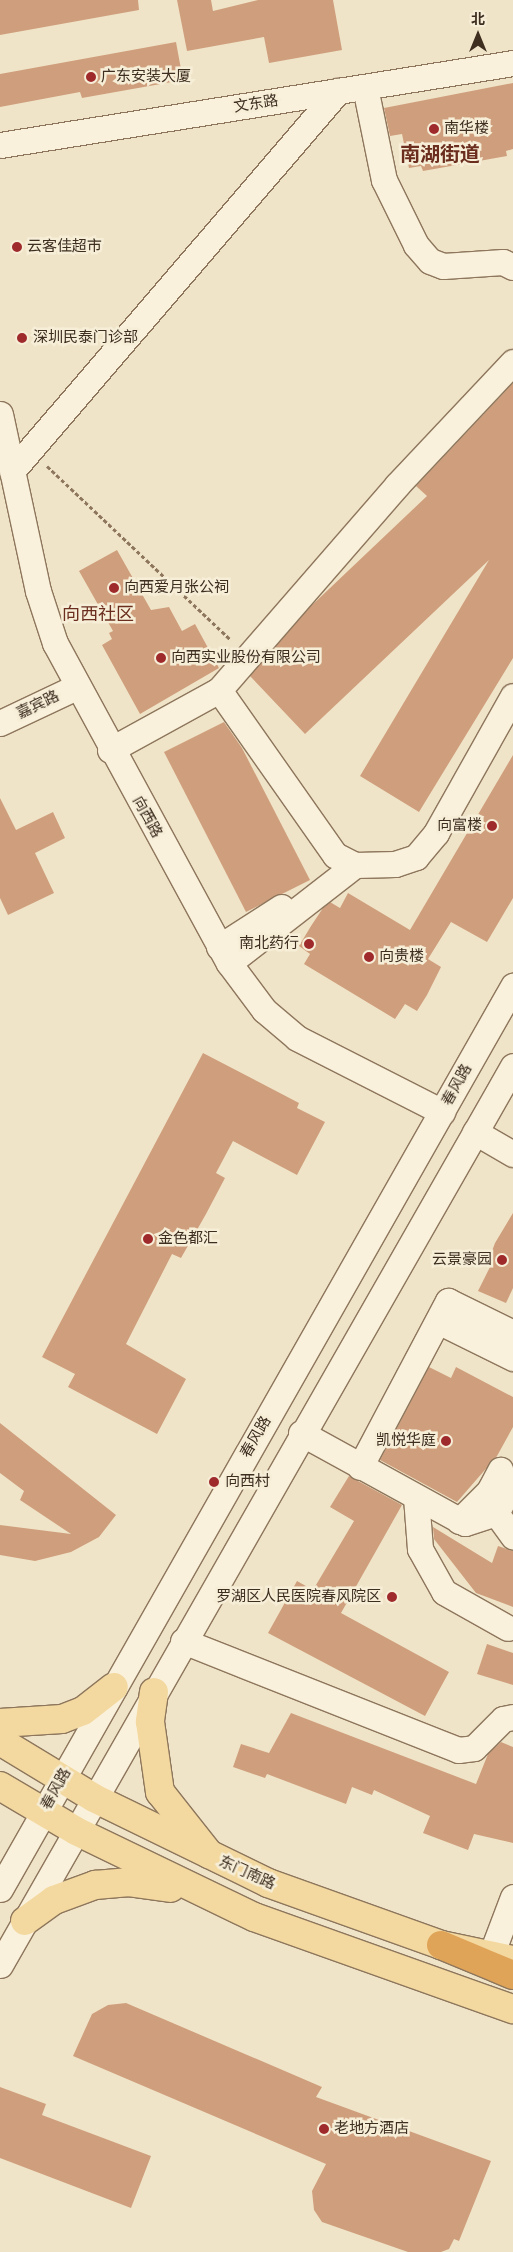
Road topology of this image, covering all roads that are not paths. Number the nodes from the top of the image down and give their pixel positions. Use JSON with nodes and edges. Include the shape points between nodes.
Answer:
{"nodes":[{"id":1,"x":513,"y":63,"type":"edge"},
{"id":2,"x":365,"y":87,"type":"junction"},
{"id":3,"x":338,"y":91,"type":"junction"},
{"id":4,"x":0,"y":145,"type":"edge"},
{"id":5,"x":513,"y":266,"type":"edge"},
{"id":6,"x":513,"y":362,"type":"edge"},
{"id":7,"x":0,"y":414,"type":"edge"},
{"id":8,"x":12,"y":471,"type":"junction"},
{"id":9,"x":76,"y":687,"type":"junction"},
{"id":10,"x":219,"y":690,"type":"junction"},
{"id":11,"x":513,"y":696,"type":"edge"},
{"id":12,"x":0,"y":723,"type":"edge"},
{"id":13,"x":110,"y":750,"type":"junction"},
{"id":14,"x":355,"y":865,"type":"junction"},
{"id":15,"x":281,"y":907,"type":"dead end"},
{"id":16,"x":224,"y":955,"type":"junction"},
{"id":17,"x":513,"y":986,"type":"edge"},
{"id":18,"x":513,"y":1066,"type":"edge"},
{"id":19,"x":442,"y":1112,"type":"junction"},
{"id":20,"x":475,"y":1132,"type":"junction"},
{"id":21,"x":513,"y":1154,"type":"edge"},
{"id":22,"x":438,"y":1321,"type":"junction"},
{"id":23,"x":513,"y":1333,"type":"edge"},
{"id":24,"x":513,"y":1358,"type":"edge"},
{"id":25,"x":301,"y":1433,"type":"junction"},
{"id":26,"x":360,"y":1466,"type":"junction"},
{"id":27,"x":506,"y":1476,"type":"edge"},
{"id":28,"x":416,"y":1498,"type":"junction"},
{"id":29,"x":496,"y":1513,"type":"junction"},
{"id":30,"x":458,"y":1521,"type":"junction"},
{"id":31,"x":513,"y":1536,"type":"edge"},
{"id":32,"x":508,"y":1628,"type":"dead end"},
{"id":33,"x":183,"y":1641,"type":"junction"},
{"id":34,"x":114,"y":1687,"type":"junction"},
{"id":35,"x":154,"y":1692,"type":"junction"},
{"id":36,"x":513,"y":1717,"type":"edge"},
{"id":37,"x":0,"y":1723,"type":"edge"},
{"id":38,"x":0,"y":1741,"type":"edge"},
{"id":39,"x":62,"y":1779,"type":"junction"},
{"id":40,"x":0,"y":1786,"type":"edge"},
{"id":41,"x":94,"y":1798,"type":"junction"},
{"id":42,"x":43,"y":1812,"type":"junction"},
{"id":43,"x":76,"y":1831,"type":"junction"},
{"id":44,"x":211,"y":1857,"type":"junction"},
{"id":45,"x":0,"y":1889,"type":"edge"},
{"id":46,"x":197,"y":1891,"type":"junction"},
{"id":47,"x":513,"y":1897,"type":"edge"},
{"id":48,"x":25,"y":1921,"type":"junction"},
{"id":49,"x":441,"y":1945,"type":"junction"},
{"id":50,"x":502,"y":1958,"type":"edge"},
{"id":51,"x":0,"y":1965,"type":"edge"},
{"id":52,"x":513,"y":1975,"type":"edge"},
{"id":53,"x":513,"y":2009,"type":"edge"}],
"edges":[{"from":1,"to":2,"type":"street","name":"文东路"},
{"from":2,"to":3,"type":"street","name":"文东路"},
{"from":2,"to":5,"type":"street","via":[[384,180],[416,245],[430,261],[443,266],[503,262]]},
{"from":3,"to":4,"type":"street","name":"文东路"},
{"from":3,"to":8,"type":"street"},
{"from":6,"to":10,"type":"street","via":[[397,485]]},
{"from":7,"to":8,"type":"street","name":"向西路"},
{"from":8,"to":9,"type":"street","name":"向西路","via":[[45,616]]},
{"from":9,"to":12,"type":"street","name":"嘉宾路"},
{"from":9,"to":13,"type":"street","name":"向西路"},
{"from":10,"to":13,"type":"street"},
{"from":10,"to":14,"type":"street","via":[[335,855]]},
{"from":11,"to":14,"type":"street","via":[[436,833],[416,857],[394,864]]},
{"from":13,"to":16,"type":"street","name":"向西路"},
{"from":14,"to":16,"type":"street"},
{"from":15,"to":16,"type":"street"},
{"from":16,"to":19,"type":"street","name":"向西路","via":[[264,1010],[298,1038]]},
{"from":17,"to":19,"type":"street","name":"春风路"},
{"from":18,"to":20,"type":"street"},
{"from":19,"to":34,"type":"street","name":"春风路"},
{"from":20,"to":21,"type":"street"},
{"from":20,"to":25,"type":"street"},
{"from":22,"to":23,"type":"street","via":[[448,1301]]},
{"from":22,"to":24,"type":"street"},
{"from":22,"to":26,"type":"street"},
{"from":25,"to":26,"type":"street"},
{"from":25,"to":33,"type":"street"},
{"from":26,"to":28,"type":"street"},
{"from":27,"to":29,"type":"street"},
{"from":27,"to":30,"type":"street"},
{"from":28,"to":30,"type":"street"},
{"from":28,"to":32,"type":"street","via":[[420,1549],[444,1592]]},
{"from":29,"to":30,"type":"street","via":[[470,1522]]},
{"from":29,"to":31,"type":"street"},
{"from":33,"to":35,"type":"street"},
{"from":33,"to":36,"type":"street","via":[[458,1750],[474,1748],[503,1719]]},
{"from":34,"to":37,"type":"main road","via":[[99,1701],[62,1719]]},
{"from":34,"to":39,"type":"street","name":"春风路"},
{"from":35,"to":41,"type":"street"},
{"from":35,"to":44,"type":"main road","via":[[150,1722],[160,1792]]},
{"from":38,"to":39,"type":"main road","name":"东门南路"},
{"from":39,"to":41,"type":"main road","name":"东门南路"},
{"from":39,"to":42,"type":"street","name":"春风路"},
{"from":40,"to":42,"type":"main road"},
{"from":41,"to":43,"type":"street"},
{"from":41,"to":44,"type":"main road","name":"东门南路"},
{"from":42,"to":43,"type":"main road"},
{"from":42,"to":45,"type":"street","name":"春风路"},
{"from":43,"to":46,"type":"main road"},
{"from":43,"to":48,"type":"street"},
{"from":44,"to":49,"type":"main road","name":"东门南路","via":[[268,1883]]},
{"from":46,"to":48,"type":"main road","via":[[127,1882],[95,1885],[54,1900]]},
{"from":46,"to":53,"type":"main road","via":[[254,1917]]},
{"from":47,"to":50,"type":"street"},
{"from":48,"to":51,"type":"street"},
{"from":49,"to":50,"type":"main road","name":"东门南路"},
{"from":49,"to":52,"type":"highway"}]}
